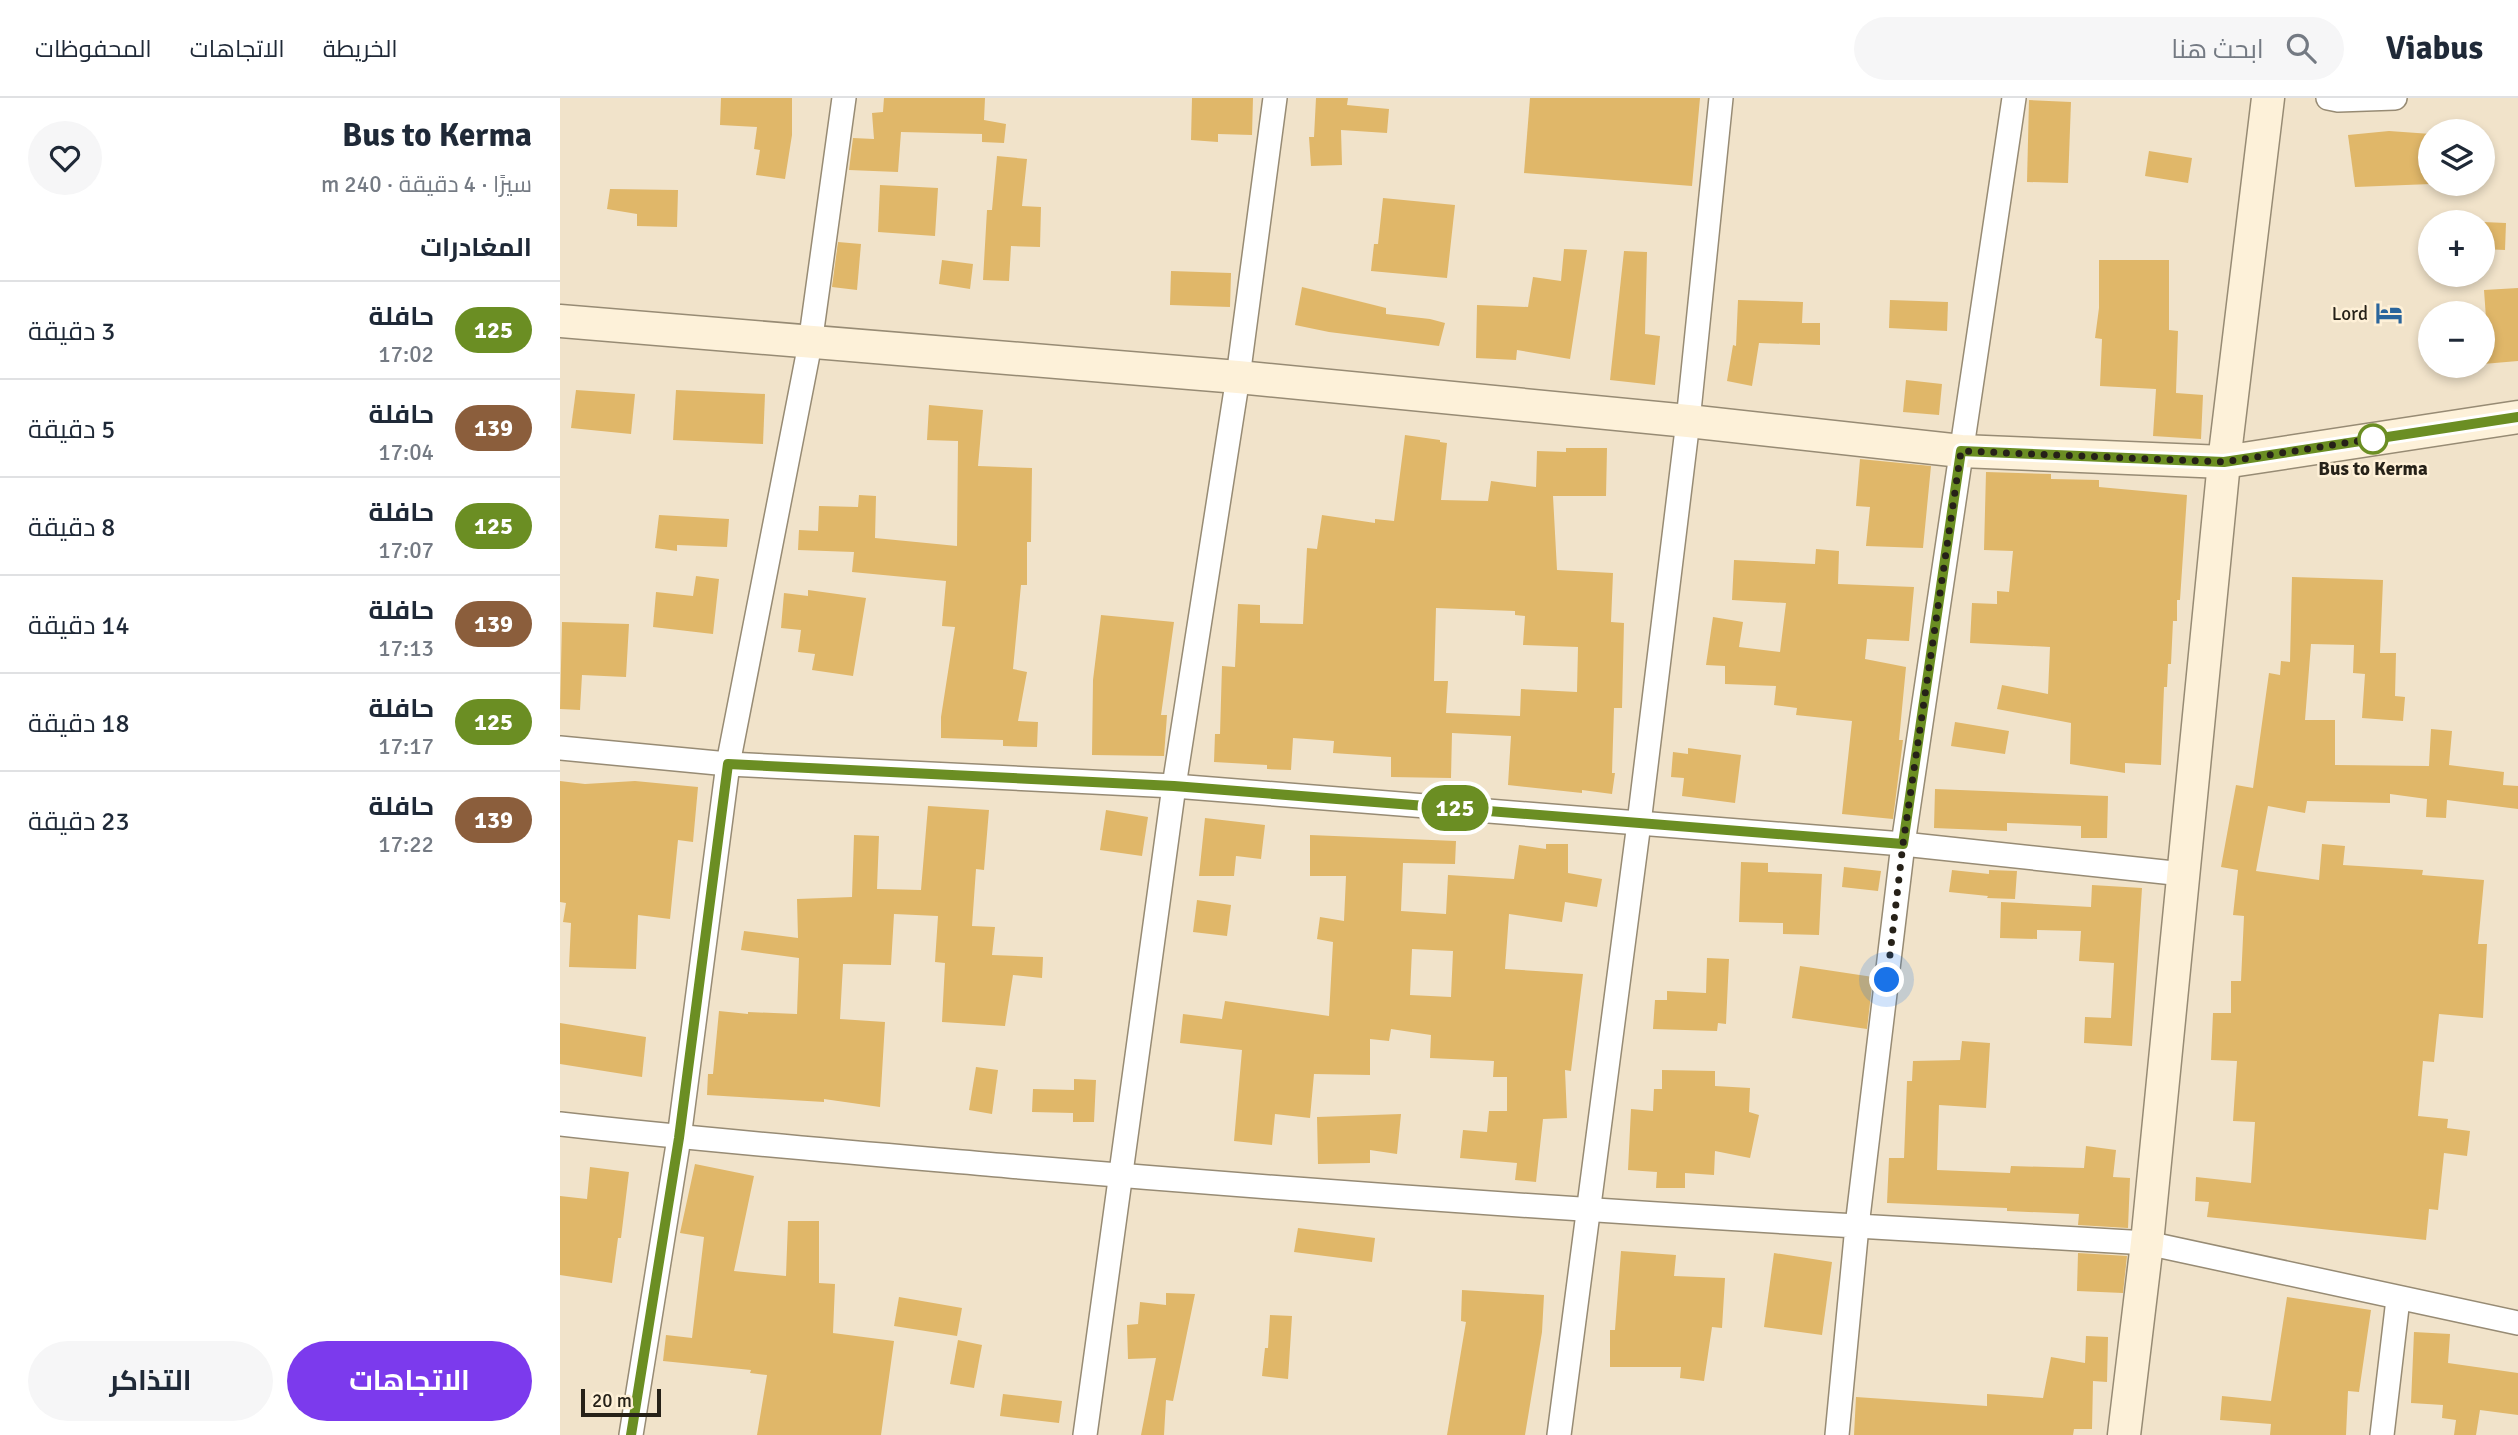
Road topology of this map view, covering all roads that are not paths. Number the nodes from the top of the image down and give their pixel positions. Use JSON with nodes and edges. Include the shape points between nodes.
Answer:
{"nodes":[{"id":1,"x":844,"y":98,"type":"edge"},
{"id":2,"x":1275,"y":98,"type":"edge"},
{"id":3,"x":1721,"y":98,"type":"edge"},
{"id":4,"x":2014,"y":98,"type":"edge"},
{"id":5,"x":2268,"y":98,"type":"edge"},
{"id":6,"x":2328,"y":98,"type":"edge"},
{"id":7,"x":2395,"y":98,"type":"edge"},
{"id":8,"x":560,"y":321,"type":"edge"},
{"id":9,"x":810,"y":344,"type":"junction"},
{"id":10,"x":1238,"y":377,"type":"junction"},
{"id":11,"x":2518,"y":417,"type":"edge"},
{"id":12,"x":1688,"y":421,"type":"junction"},
{"id":13,"x":1961,"y":451,"type":"junction"},
{"id":14,"x":2224,"y":462,"type":"junction"},
{"id":15,"x":560,"y":748,"type":"edge"},
{"id":16,"x":728,"y":764,"type":"junction"},
{"id":17,"x":1174,"y":786,"type":"junction"},
{"id":18,"x":1639,"y":823,"type":"junction"},
{"id":19,"x":1903,"y":844,"type":"junction"},
{"id":20,"x":2183,"y":874,"type":"junction"},
{"id":21,"x":560,"y":1124,"type":"edge"},
{"id":22,"x":679,"y":1138,"type":"junction"},
{"id":23,"x":1119,"y":1175,"type":"junction"},
{"id":24,"x":1589,"y":1211,"type":"junction"},
{"id":25,"x":1857,"y":1226,"type":"junction"},
{"id":26,"x":2147,"y":1243,"type":"junction"},
{"id":27,"x":2398,"y":1299,"type":"junction"},
{"id":28,"x":2518,"y":1323,"type":"edge"},
{"id":29,"x":631,"y":1435,"type":"edge"},
{"id":30,"x":1085,"y":1435,"type":"edge"},
{"id":31,"x":1559,"y":1435,"type":"edge"},
{"id":32,"x":1837,"y":1435,"type":"edge"},
{"id":33,"x":2124,"y":1435,"type":"edge"},
{"id":34,"x":2382,"y":1435,"type":"edge"}],
"edges":[{"from":1,"to":9,"type":"street"},
{"from":2,"to":10,"type":"street"},
{"from":3,"to":12,"type":"street"},
{"from":4,"to":13,"type":"street"},
{"from":5,"to":14,"type":"main road"},
{"from":6,"to":7,"type":"street"},
{"from":8,"to":9,"type":"main road"},
{"from":9,"to":10,"type":"main road"},
{"from":9,"to":16,"type":"street"},
{"from":10,"to":12,"type":"main road"},
{"from":10,"to":17,"type":"street"},
{"from":11,"to":14,"type":"main road"},
{"from":12,"to":13,"type":"main road"},
{"from":12,"to":18,"type":"street"},
{"from":13,"to":14,"type":"main road"},
{"from":13,"to":19,"type":"street"},
{"from":14,"to":20,"type":"main road"},
{"from":15,"to":16,"type":"street"},
{"from":16,"to":17,"type":"street"},
{"from":16,"to":22,"type":"street"},
{"from":17,"to":18,"type":"street"},
{"from":17,"to":23,"type":"street"},
{"from":18,"to":19,"type":"street"},
{"from":18,"to":24,"type":"street"},
{"from":19,"to":20,"type":"street"},
{"from":19,"to":25,"type":"street"},
{"from":20,"to":26,"type":"main road"},
{"from":21,"to":22,"type":"street"},
{"from":22,"to":23,"type":"street"},
{"from":22,"to":29,"type":"street"},
{"from":23,"to":24,"type":"street"},
{"from":23,"to":30,"type":"street"},
{"from":24,"to":25,"type":"street"},
{"from":24,"to":31,"type":"street"},
{"from":25,"to":26,"type":"street"},
{"from":25,"to":32,"type":"street"},
{"from":26,"to":27,"type":"street"},
{"from":26,"to":33,"type":"main road"},
{"from":27,"to":28,"type":"street"},
{"from":27,"to":34,"type":"street"}]}
